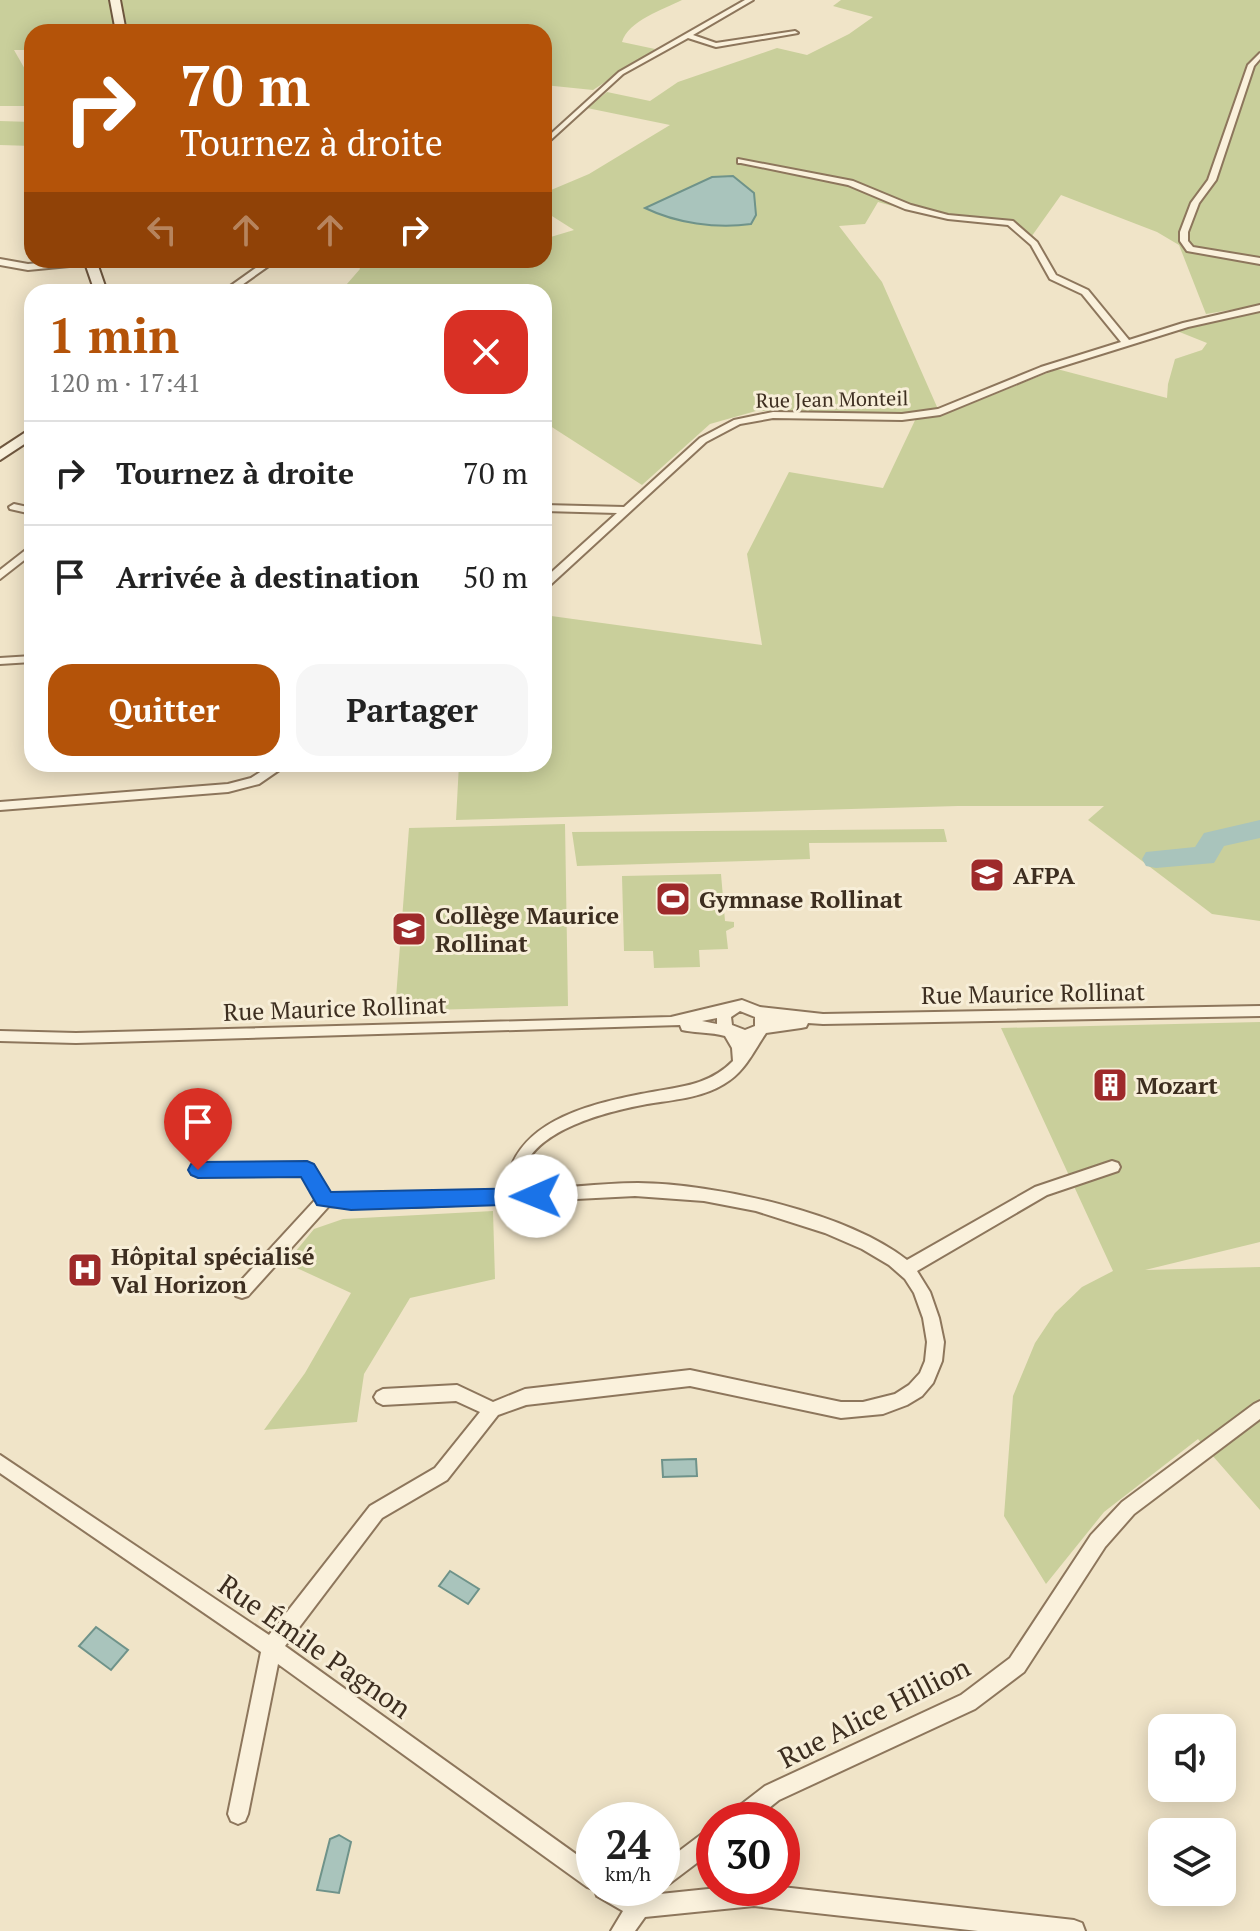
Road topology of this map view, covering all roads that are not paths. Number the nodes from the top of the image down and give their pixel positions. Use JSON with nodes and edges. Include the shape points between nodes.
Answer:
{"nodes":[{"id":1,"x":115,"y":0,"type":"edge"},
{"id":2,"x":750,"y":0,"type":"edge"},
{"id":3,"x":120,"y":24,"type":"edge"},
{"id":4,"x":795,"y":33,"type":"dead end"},
{"id":5,"x":686,"y":35,"type":"junction"},
{"id":6,"x":1260,"y":55,"type":"edge"},
{"id":7,"x":552,"y":137,"type":"edge"},
{"id":8,"x":741,"y":161,"type":"dead end"},
{"id":9,"x":1260,"y":261,"type":"edge"},
{"id":10,"x":0,"y":262,"type":"edge"},
{"id":11,"x":24,"y":266,"type":"edge"},
{"id":12,"x":261,"y":268,"type":"edge"},
{"id":13,"x":238,"y":284,"type":"edge"},
{"id":14,"x":1260,"y":308,"type":"edge"},
{"id":15,"x":1127,"y":343,"type":"junction"},
{"id":16,"x":24,"y":438,"type":"edge"},
{"id":17,"x":0,"y":456,"type":"edge"},
{"id":18,"x":14,"y":507,"type":"dead end"},
{"id":19,"x":552,"y":508,"type":"edge"},
{"id":20,"x":24,"y":509,"type":"edge"},
{"id":21,"x":625,"y":510,"type":"junction"},
{"id":22,"x":24,"y":555,"type":"edge"},
{"id":23,"x":0,"y":576,"type":"edge"},
{"id":24,"x":552,"y":578,"type":"edge"},
{"id":25,"x":24,"y":660,"type":"edge"},
{"id":26,"x":0,"y":661,"type":"edge"},
{"id":27,"x":269,"y":772,"type":"edge"},
{"id":28,"x":0,"y":806,"type":"edge"},
{"id":29,"x":728,"y":1010,"type":"junction"},
{"id":30,"x":1260,"y":1011,"type":"edge"},
{"id":31,"x":760,"y":1012,"type":"junction"},
{"id":32,"x":808,"y":1018,"type":"junction"},
{"id":33,"x":671,"y":1022,"type":"junction"},
{"id":34,"x":760,"y":1030,"type":"junction"},
{"id":35,"x":730,"y":1032,"type":"junction"},
{"id":36,"x":0,"y":1036,"type":"edge"},
{"id":37,"x":740,"y":1062,"type":"junction"},
{"id":38,"x":1112,"y":1167,"type":"dead end"},
{"id":39,"x":198,"y":1170,"type":"dead end"},
{"id":40,"x":513,"y":1196,"type":"junction"},
{"id":41,"x":325,"y":1200,"type":"junction"},
{"id":42,"x":906,"y":1269,"type":"junction"},
{"id":43,"x":242,"y":1291,"type":"dead end"},
{"id":44,"x":383,"y":1397,"type":"dead end"},
{"id":45,"x":1260,"y":1409,"type":"edge"},
{"id":46,"x":492,"y":1410,"type":"junction"},
{"id":47,"x":0,"y":1463,"type":"edge"},
{"id":48,"x":271,"y":1648,"type":"junction"},
{"id":49,"x":760,"y":1802,"type":"edge"},
{"id":50,"x":238,"y":1814,"type":"dead end"},
{"id":51,"x":696,"y":1851,"type":"edge"},
{"id":52,"x":680,"y":1863,"type":"edge"},
{"id":53,"x":576,"y":1867,"type":"edge"},
{"id":54,"x":637,"y":1907,"type":"joint"},
{"id":55,"x":622,"y":1931,"type":"edge"},
{"id":56,"x":1074,"y":1931,"type":"edge"}],
"edges":[{"from":1,"to":3,"type":"street"},
{"from":2,"to":5,"type":"street"},
{"from":4,"to":5,"type":"street","via":[[716,45]]},
{"from":5,"to":7,"type":"street","via":[[621,73]]},
{"from":6,"to":9,"type":"street","via":[[1251,65],[1212,180],[1195,203],[1184,241],[1190,249]]},
{"from":8,"to":15,"type":"street","via":[[850,183],[948,217],[1010,223],[1034,244],[1053,277],[1085,292]]},
{"from":10,"to":11,"type":"street"},
{"from":12,"to":13,"type":"street"},
{"from":14,"to":15,"type":"street","name":"Rue Jean Monteil"},
{"from":15,"to":21,"type":"street","name":"Rue Jean Monteil","via":[[1044,369],[940,412],[902,417],[773,415],[737,422],[703,440]]},
{"from":16,"to":17,"type":"street"},
{"from":18,"to":20,"type":"street"},
{"from":19,"to":21,"type":"street"},
{"from":21,"to":24,"type":"street","name":"Rue Jean Monteil"},
{"from":22,"to":23,"type":"street"},
{"from":25,"to":26,"type":"street"},
{"from":27,"to":28,"type":"street","via":[[228,788]]},
{"from":29,"to":31,"type":"street","via":[[742,1005]]},
{"from":29,"to":33,"type":"street","name":"Rue Maurice Rollinat"},
{"from":29,"to":35,"type":"street","via":[[723,1020]]},
{"from":30,"to":32,"type":"street","name":"Rue Maurice Rollinat"},
{"from":31,"to":32,"type":"street","name":"Rue Maurice Rollinat"},
{"from":31,"to":34,"type":"street","via":[[765,1020]]},
{"from":32,"to":34,"type":"street","name":"Rue Maurice Rollinat"},
{"from":33,"to":35,"type":"street","name":"Rue Maurice Rollinat"},
{"from":33,"to":36,"type":"street","name":"Rue Maurice Rollinat"},
{"from":34,"to":35,"type":"street","via":[[747,1036]]},
{"from":34,"to":37,"type":"street"},
{"from":35,"to":37,"type":"street"},
{"from":37,"to":40,"type":"street","via":[[710,1085],[612,1106],[560,1127],[520,1161]]},
{"from":38,"to":42,"type":"street","via":[[1041,1191]]},
{"from":39,"to":41,"type":"street","via":[[307,1169]]},
{"from":40,"to":41,"type":"street"},
{"from":40,"to":42,"type":"street","via":[[685,1193],[794,1217],[853,1238]]},
{"from":41,"to":43,"type":"street"},
{"from":42,"to":46,"type":"street","via":[[923,1294],[935,1332],[933,1366],[913,1392],[884,1408],[841,1410],[690,1378],[525,1397]]},
{"from":44,"to":46,"type":"street","via":[[457,1393]]},
{"from":45,"to":49,"type":"street","name":"Rue Alice Hillion","via":[[1128,1508],[1098,1541],[1017,1665],[968,1702]]},
{"from":46,"to":48,"type":"street","via":[[441,1474],[376,1512]]},
{"from":47,"to":48,"type":"street","name":"Rue Émile Pagnon"},
{"from":48,"to":50,"type":"street"},
{"from":48,"to":53,"type":"street","name":"Rue Émile Pagnon"},
{"from":51,"to":52,"type":"street"},
{"from":54,"to":55,"type":"street"},
{"from":54,"to":56,"type":"street","via":[[754,1895]]}]}
